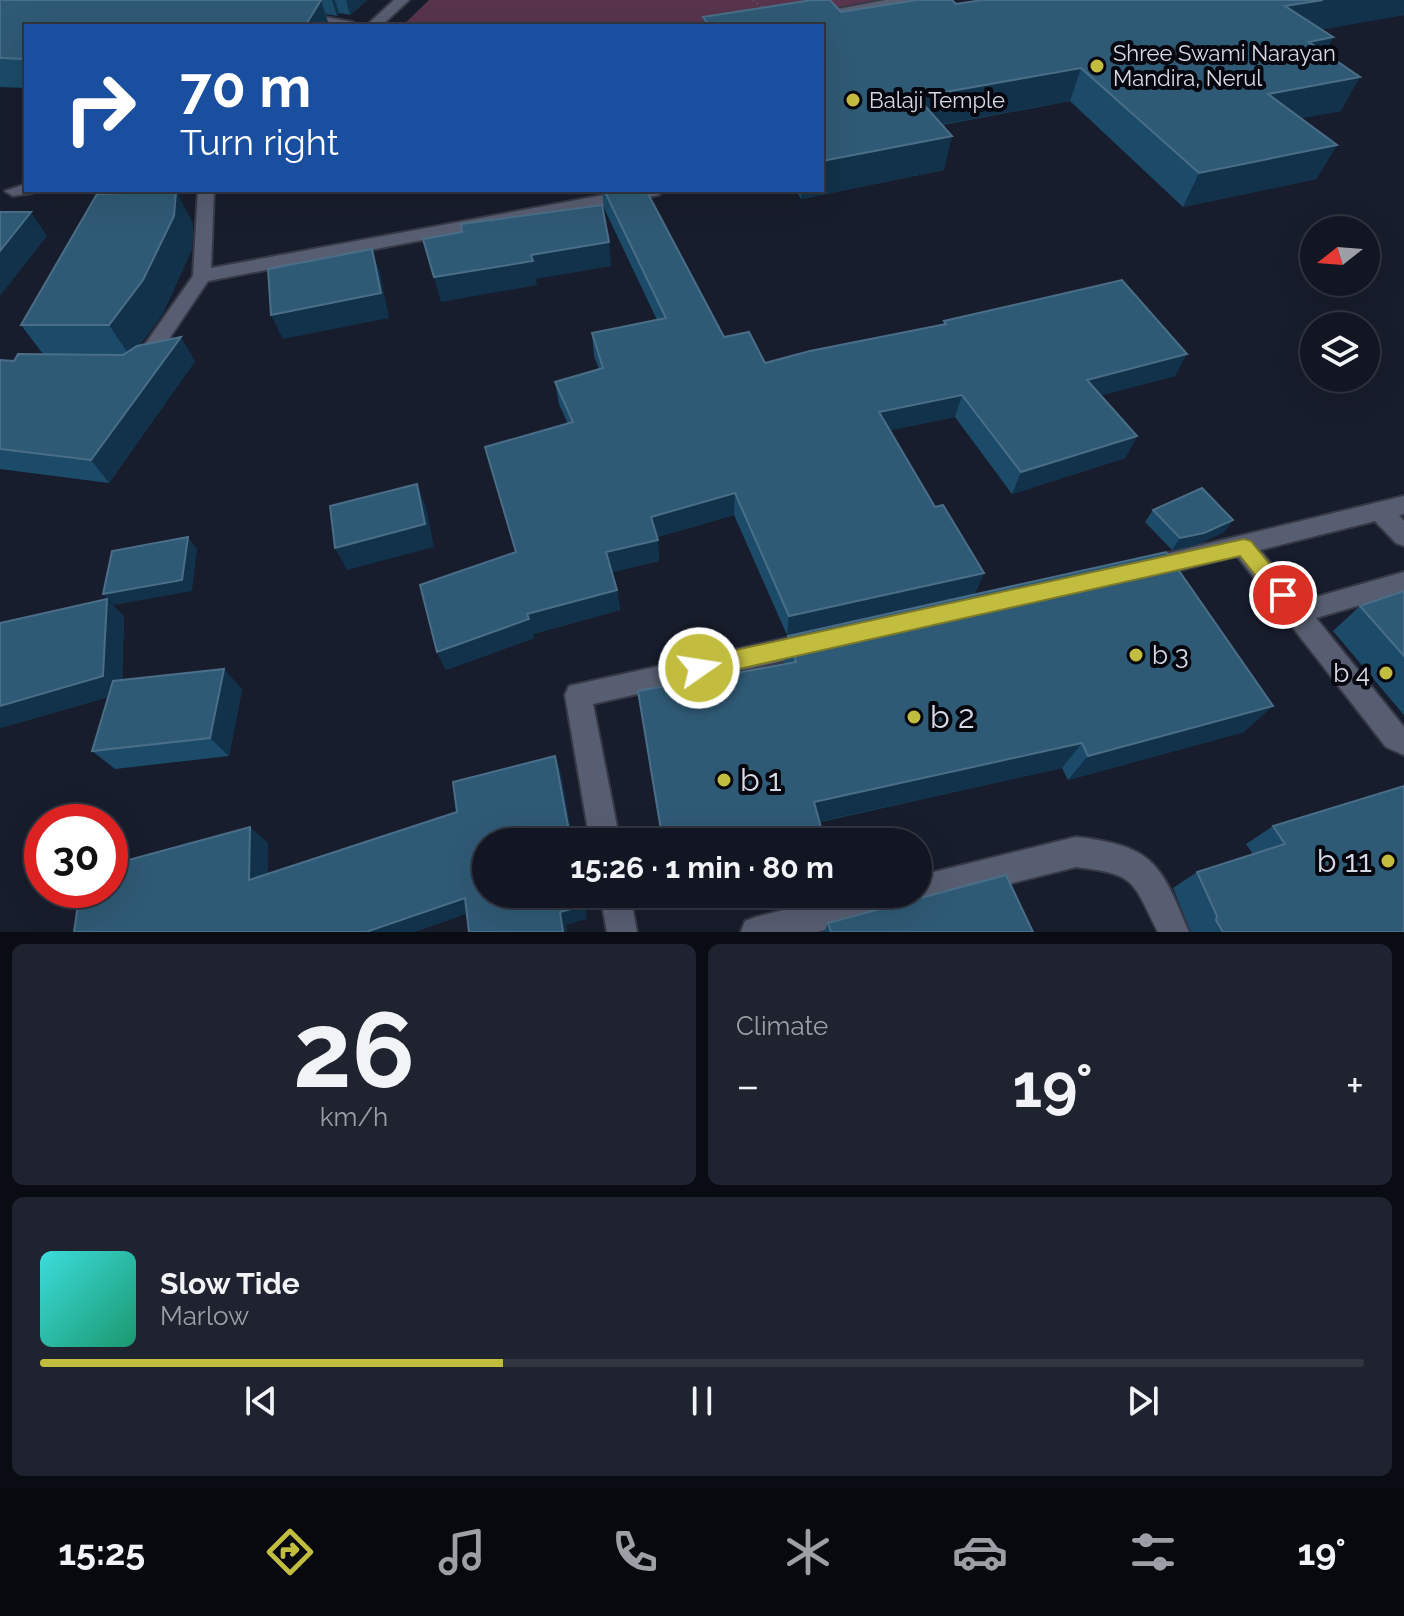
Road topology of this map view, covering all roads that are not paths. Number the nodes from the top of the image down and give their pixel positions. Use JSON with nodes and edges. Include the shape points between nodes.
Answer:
{"nodes":[{"id":1,"x":402,"y":0,"type":"edge"},
{"id":2,"x":911,"y":0,"type":"edge"},
{"id":3,"x":286,"y":14,"type":"edge"},
{"id":4,"x":778,"y":20,"type":"edge"},
{"id":5,"x":341,"y":24,"type":"edge"},
{"id":6,"x":375,"y":24,"type":"edge"},
{"id":7,"x":206,"y":192,"type":"edge"},
{"id":8,"x":647,"y":192,"type":"edge"},
{"id":9,"x":202,"y":276,"type":"junction"},
{"id":10,"x":123,"y":368,"type":"edge"},
{"id":11,"x":1392,"y":508,"type":"edge"},
{"id":12,"x":1404,"y":536,"type":"edge"},
{"id":13,"x":1244,"y":547,"type":"junction"},
{"id":14,"x":1120,"y":574,"type":"edge"},
{"id":15,"x":1404,"y":582,"type":"edge"},
{"id":16,"x":1297,"y":613,"type":"junction"},
{"id":17,"x":841,"y":637,"type":"edge"},
{"id":18,"x":1404,"y":742,"type":"edge"},
{"id":19,"x":602,"y":828,"type":"edge"},
{"id":20,"x":932,"y":888,"type":"edge"},
{"id":21,"x":618,"y":908,"type":"edge"},
{"id":22,"x":851,"y":908,"type":"edge"},
{"id":23,"x":622,"y":932,"type":"edge"},
{"id":24,"x":756,"y":932,"type":"edge"},
{"id":25,"x":1174,"y":932,"type":"edge"}],
"edges":[{"from":1,"to":6,"type":"street"},
{"from":2,"to":4,"type":"street"},
{"from":3,"to":5,"type":"street"},
{"from":7,"to":9,"type":"street"},
{"from":8,"to":9,"type":"street"},
{"from":9,"to":10,"type":"street","via":[[139,368]]},
{"from":11,"to":12,"type":"street"},
{"from":11,"to":13,"type":"street"},
{"from":13,"to":14,"type":"street"},
{"from":13,"to":16,"type":"street"},
{"from":15,"to":16,"type":"street"},
{"from":16,"to":18,"type":"street"},
{"from":17,"to":19,"type":"street","via":[[578,695]]},
{"from":20,"to":25,"type":"street","via":[[1076,852],[1118,857],[1143,871]]},
{"from":21,"to":23,"type":"street"},
{"from":22,"to":24,"type":"street"}]}
